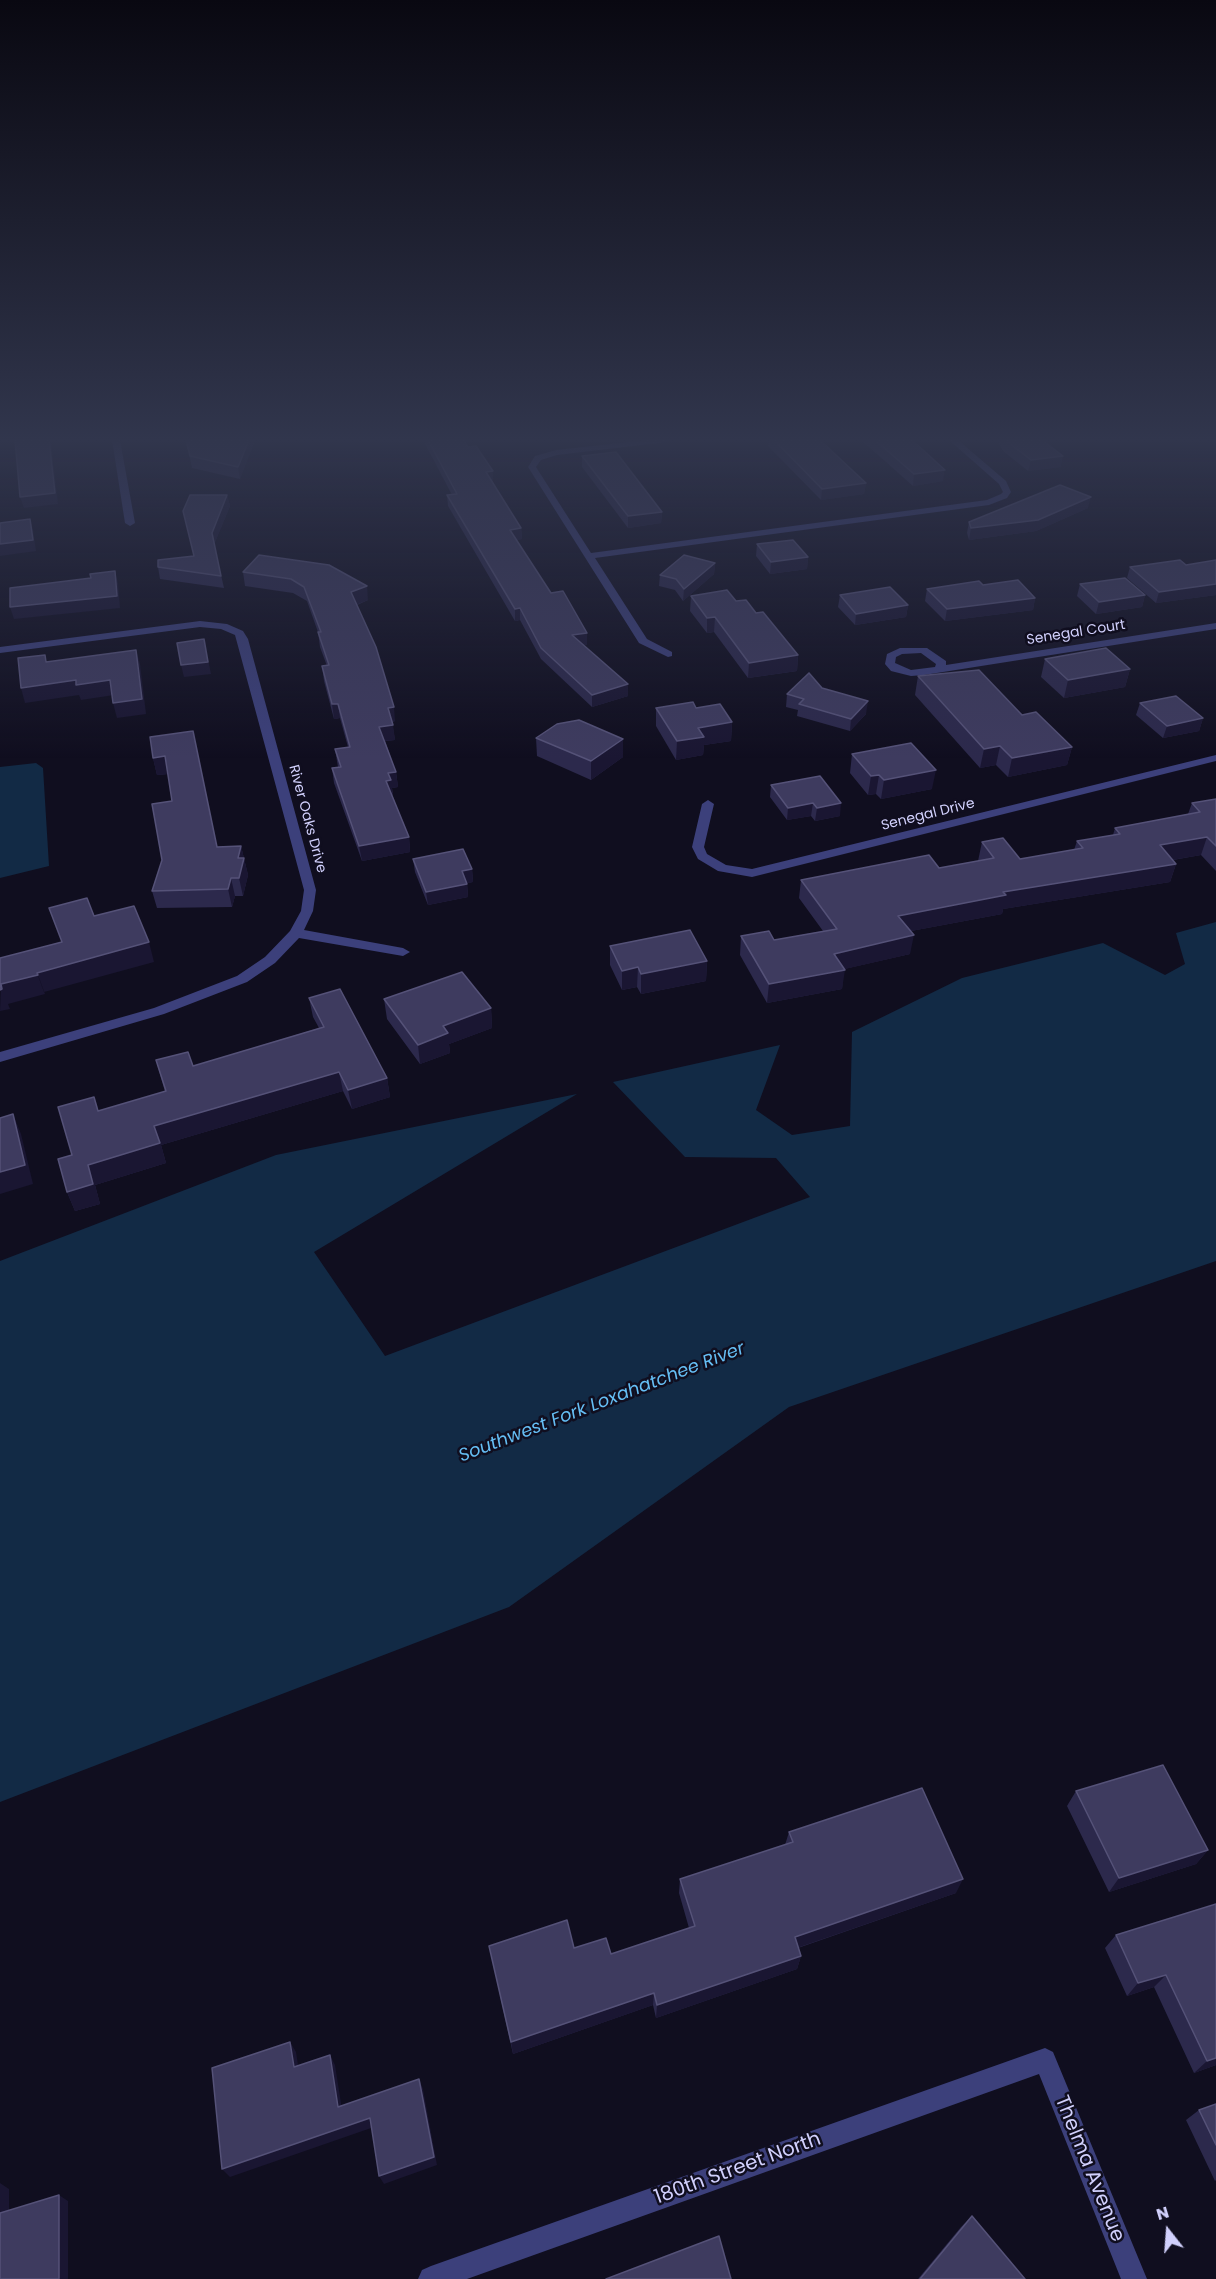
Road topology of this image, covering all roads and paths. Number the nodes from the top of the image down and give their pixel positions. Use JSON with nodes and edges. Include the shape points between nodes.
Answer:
{"nodes":[{"id":1,"x":581,"y":546,"type":"edge"},
{"id":2,"x":653,"y":546,"type":"edge"},
{"id":3,"x":587,"y":555,"type":"junction"},
{"id":4,"x":1216,"y":626,"type":"edge"},
{"id":5,"x":0,"y":650,"type":"edge"},
{"id":6,"x":668,"y":654,"type":"dead end"},
{"id":7,"x":940,"y":669,"type":"dead end"},
{"id":8,"x":1216,"y":758,"type":"edge"},
{"id":9,"x":708,"y":804,"type":"dead end"},
{"id":10,"x":296,"y":933,"type":"junction"},
{"id":11,"x":403,"y":952,"type":"dead end"},
{"id":12,"x":0,"y":1057,"type":"edge"},
{"id":13,"x":1045,"y":2060,"type":"joint"},
{"id":14,"x":431,"y":2279,"type":"edge"},
{"id":15,"x":1134,"y":2279,"type":"edge"}],
"edges":[{"from":1,"to":3,"type":"street"},
{"from":2,"to":3,"type":"street"},
{"from":3,"to":6,"type":"street","via":[[643,641]]},
{"from":4,"to":7,"type":"street","name":"Senegal Court"},
{"from":5,"to":10,"type":"street","name":"River Oaks Drive","via":[[200,624],[223,626],[239,633],[308,881],[307,911]]},
{"from":8,"to":9,"type":"street","name":"Senegal Drive","via":[[752,873],[722,868],[702,855],[698,847]]},
{"from":10,"to":11,"type":"street"},
{"from":10,"to":12,"type":"street","name":"River Oaks Drive","via":[[257,970],[209,994]]},
{"from":13,"to":14,"type":"street","name":"180th Street North"},
{"from":13,"to":15,"type":"street","name":"Thelma Avenue"}]}
